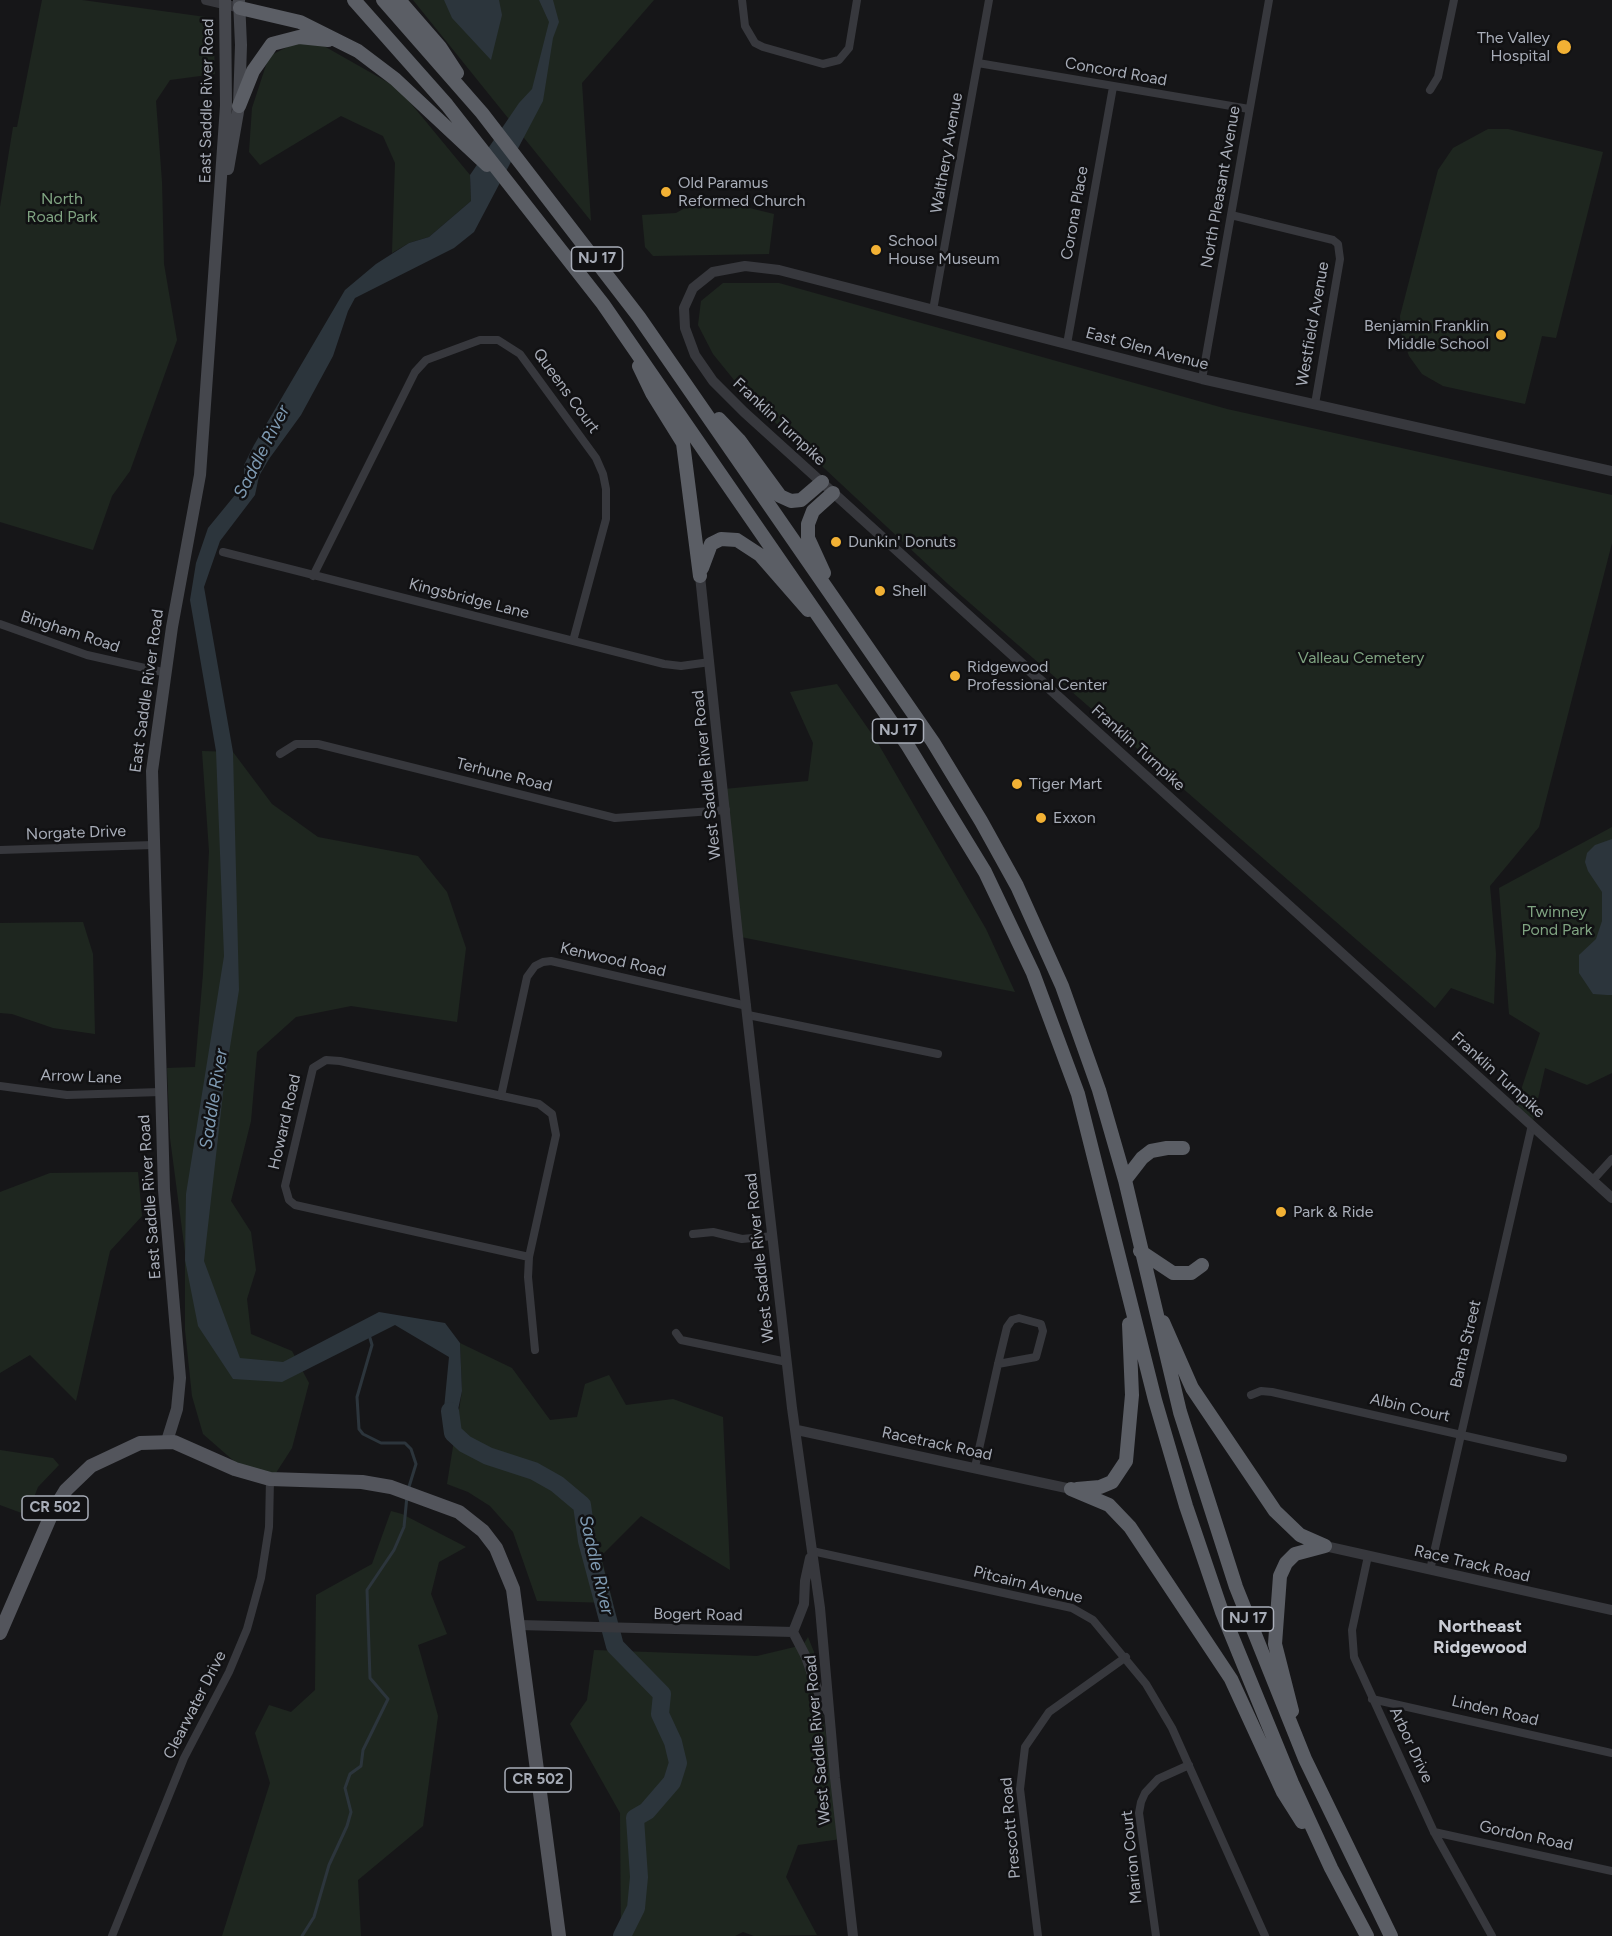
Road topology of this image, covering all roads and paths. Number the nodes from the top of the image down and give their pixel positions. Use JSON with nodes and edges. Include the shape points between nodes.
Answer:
{"nodes":[{"id":1,"x":206,"y":0,"type":"edge"},
{"id":2,"x":354,"y":0,"type":"edge"},
{"id":3,"x":383,"y":0,"type":"edge"},
{"id":4,"x":399,"y":0,"type":"edge"},
{"id":5,"x":742,"y":0,"type":"edge"},
{"id":6,"x":857,"y":0,"type":"edge"},
{"id":7,"x":989,"y":0,"type":"edge"},
{"id":8,"x":1269,"y":0,"type":"edge"},
{"id":9,"x":1454,"y":0,"type":"edge"},
{"id":10,"x":225,"y":3,"type":"edge"},
{"id":11,"x":239,"y":4,"type":"edge"},
{"id":12,"x":347,"y":44,"type":"junction"},
{"id":13,"x":978,"y":63,"type":"junction"},
{"id":14,"x":1113,"y":87,"type":"junction"},
{"id":15,"x":1430,"y":90,"type":"dead end"},
{"id":16,"x":239,"y":106,"type":"junction"},
{"id":17,"x":1249,"y":109,"type":"junction"},
{"id":18,"x":482,"y":113,"type":"junction"},
{"id":19,"x":466,"y":137,"type":"junction"},
{"id":20,"x":220,"y":202,"type":"junction"},
{"id":21,"x":1232,"y":215,"type":"junction"},
{"id":22,"x":687,"y":298,"type":"joint"},
{"id":23,"x":933,"y":310,"type":"junction"},
{"id":24,"x":625,"y":334,"type":"junction"},
{"id":25,"x":1067,"y":344,"type":"junction"},
{"id":26,"x":1202,"y":380,"type":"junction"},
{"id":27,"x":693,"y":393,"type":"junction"},
{"id":28,"x":1315,"y":404,"type":"junction"},
{"id":29,"x":1612,"y":471,"type":"edge"},
{"id":30,"x":822,"y":482,"type":"junction"},
{"id":31,"x":833,"y":492,"type":"junction"},
{"id":32,"x":223,"y":552,"type":"dead end"},
{"id":33,"x":313,"y":576,"type":"junction"},
{"id":34,"x":700,"y":576,"type":"junction"},
{"id":35,"x":839,"y":605,"type":"junction"},
{"id":36,"x":0,"y":624,"type":"edge"},
{"id":37,"x":835,"y":638,"type":"junction"},
{"id":38,"x":573,"y":640,"type":"junction"},
{"id":39,"x":710,"y":662,"type":"junction"},
{"id":40,"x":167,"y":673,"type":"junction"},
{"id":41,"x":280,"y":754,"type":"dead end"},
{"id":42,"x":726,"y":810,"type":"junction"},
{"id":43,"x":153,"y":845,"type":"junction"},
{"id":44,"x":0,"y":850,"type":"edge"},
{"id":45,"x":747,"y":1010,"type":"junction"},
{"id":46,"x":939,"y":1054,"type":"dead end"},
{"id":47,"x":0,"y":1086,"type":"edge"},
{"id":48,"x":160,"y":1092,"type":"junction"},
{"id":49,"x":501,"y":1095,"type":"junction"},
{"id":50,"x":1532,"y":1125,"type":"junction"},
{"id":51,"x":1183,"y":1148,"type":"dead end"},
{"id":52,"x":1612,"y":1159,"type":"edge"},
{"id":53,"x":1125,"y":1180,"type":"junction"},
{"id":54,"x":1593,"y":1180,"type":"junction"},
{"id":55,"x":1612,"y":1198,"type":"edge"},
{"id":56,"x":693,"y":1234,"type":"dead end"},
{"id":57,"x":773,"y":1236,"type":"junction"},
{"id":58,"x":1140,"y":1251,"type":"junction"},
{"id":59,"x":529,"y":1257,"type":"junction"},
{"id":60,"x":1203,"y":1265,"type":"dead end"},
{"id":61,"x":1148,"y":1286,"type":"junction"},
{"id":62,"x":1127,"y":1292,"type":"junction"},
{"id":63,"x":676,"y":1333,"type":"dead end"},
{"id":64,"x":535,"y":1350,"type":"dead end"},
{"id":65,"x":787,"y":1362,"type":"junction"},
{"id":66,"x":998,"y":1364,"type":"junction"},
{"id":67,"x":1251,"y":1395,"type":"dead end"},
{"id":68,"x":797,"y":1430,"type":"junction"},
{"id":69,"x":1461,"y":1435,"type":"junction"},
{"id":70,"x":167,"y":1441,"type":"junction"},
{"id":71,"x":1563,"y":1458,"type":"dead end"},
{"id":72,"x":975,"y":1467,"type":"junction"},
{"id":73,"x":270,"y":1479,"type":"junction"},
{"id":74,"x":1071,"y":1490,"type":"junction"},
{"id":75,"x":1325,"y":1546,"type":"junction"},
{"id":76,"x":812,"y":1551,"type":"junction"},
{"id":77,"x":1368,"y":1556,"type":"junction"},
{"id":78,"x":1430,"y":1570,"type":"junction"},
{"id":79,"x":1612,"y":1610,"type":"edge"},
{"id":80,"x":519,"y":1624,"type":"junction"},
{"id":81,"x":793,"y":1632,"type":"junction"},
{"id":82,"x":0,"y":1633,"type":"edge"},
{"id":83,"x":1126,"y":1657,"type":"junction"},
{"id":84,"x":1372,"y":1699,"type":"junction"},
{"id":85,"x":831,"y":1716,"type":"junction"},
{"id":86,"x":1612,"y":1753,"type":"edge"},
{"id":87,"x":1305,"y":1759,"type":"junction"},
{"id":88,"x":1189,"y":1765,"type":"junction"},
{"id":89,"x":1434,"y":1832,"type":"junction"},
{"id":90,"x":1331,"y":1868,"type":"junction"},
{"id":91,"x":1612,"y":1870,"type":"edge"},
{"id":92,"x":112,"y":1936,"type":"edge"},
{"id":93,"x":559,"y":1936,"type":"edge"},
{"id":94,"x":853,"y":1936,"type":"edge"},
{"id":95,"x":1038,"y":1936,"type":"edge"},
{"id":96,"x":1156,"y":1936,"type":"edge"},
{"id":97,"x":1265,"y":1936,"type":"edge"},
{"id":98,"x":1367,"y":1936,"type":"edge"},
{"id":99,"x":1391,"y":1936,"type":"edge"},
{"id":100,"x":1492,"y":1936,"type":"edge"}],
"edges":[{"from":1,"to":10,"type":"street"},
{"from":2,"to":19,"type":"highway"},
{"from":3,"to":18,"type":"highway","number":"NJ 17"},
{"from":4,"to":18,"type":"highway","via":[[440,47]]},
{"from":5,"to":6,"type":"street","via":[[745,26],[755,43],[823,64],[839,60],[849,48]]},
{"from":7,"to":13,"type":"street","name":"Walthery Avenue"},
{"from":8,"to":17,"type":"street","name":"North Pleasant Avenue"},
{"from":9,"to":15,"type":"street","via":[[1438,77]]},
{"from":10,"to":11,"type":"street"},
{"from":10,"to":20,"type":"main road","name":"East Saddle River Road","via":[[227,80]]},
{"from":11,"to":12,"type":"highway","via":[[300,22]]},
{"from":11,"to":16,"type":"main road","name":"East Saddle River Road"},
{"from":12,"to":16,"type":"highway","via":[[299,37],[272,44],[253,70]]},
{"from":12,"to":19,"type":"highway"},
{"from":13,"to":14,"type":"street","name":"Concord Road"},
{"from":13,"to":23,"type":"street","name":"Walthery Avenue"},
{"from":14,"to":17,"type":"street","name":"Concord Road"},
{"from":14,"to":25,"type":"street","name":"Corona Place"},
{"from":16,"to":20,"type":"main road","name":"East Saddle River Road"},
{"from":17,"to":21,"type":"street","name":"North Pleasant Avenue"},
{"from":18,"to":27,"type":"highway","number":"NJ 17","via":[[629,302]]},
{"from":19,"to":24,"type":"highway","number":"NJ 17","via":[[519,195]]},
{"from":20,"to":40,"type":"main road","name":"East Saddle River Road","via":[[200,475]]},
{"from":21,"to":26,"type":"street","name":"North Pleasant Avenue"},
{"from":21,"to":28,"type":"street","name":"Westfield Avenue","via":[[1333,240],[1340,249]]},
{"from":22,"to":23,"type":"street","name":"East Glen Avenue","via":[[697,283],[713,272],[755,266]]},
{"from":22,"to":30,"type":"street","name":"Franklin Turnpike","via":[[687,336],[706,372]]},
{"from":23,"to":25,"type":"street","name":"East Glen Avenue"},
{"from":24,"to":34,"type":"highway","via":[[652,393],[683,443]]},
{"from":24,"to":37,"type":"highway","number":"NJ 17"},
{"from":25,"to":26,"type":"street","name":"East Glen Avenue"},
{"from":26,"to":28,"type":"street","name":"East Glen Avenue"},
{"from":27,"to":30,"type":"highway","via":[[739,440],[780,496],[801,500]]},
{"from":27,"to":35,"type":"highway","number":"NJ 17"},
{"from":28,"to":29,"type":"street","name":"East Glen Avenue"},
{"from":30,"to":31,"type":"street","name":"Franklin Turnpike"},
{"from":31,"to":35,"type":"highway","via":[[811,514],[807,533]]},
{"from":31,"to":50,"type":"street","name":"Franklin Turnpike"},
{"from":32,"to":33,"type":"street","name":"Kingsbridge Lane"},
{"from":33,"to":38,"type":"street","name":"Kingsbridge Lane"},
{"from":33,"to":38,"type":"street","name":"Queens Court","via":[[415,372],[426,360],[480,340],[498,340],[520,354],[596,458],[603,474],[606,519]]},
{"from":34,"to":37,"type":"highway","via":[[711,544],[726,538],[737,540],[760,555]]},
{"from":34,"to":39,"type":"street","name":"West Saddle River Road"},
{"from":35,"to":53,"type":"highway","number":"NJ 17","via":[[952,773],[1025,902],[1082,1038]]},
{"from":36,"to":40,"type":"street","name":"Bingham Road","via":[[87,655]]},
{"from":37,"to":62,"type":"highway","number":"NJ 17","via":[[953,816],[1026,956],[1084,1112]]},
{"from":38,"to":39,"type":"street","name":"Kingsbridge Lane","via":[[674,666]]},
{"from":39,"to":42,"type":"street","name":"West Saddle River Road"},
{"from":40,"to":43,"type":"main road","name":"East Saddle River Road","via":[[152,771]]},
{"from":41,"to":42,"type":"street","name":"Terhune Road","via":[[296,744],[318,744],[615,818]]},
{"from":42,"to":45,"type":"street","name":"West Saddle River Road"},
{"from":43,"to":44,"type":"street","name":"Norgate Drive"},
{"from":43,"to":48,"type":"main road","name":"East Saddle River Road"},
{"from":45,"to":46,"type":"street"},
{"from":45,"to":49,"type":"street","name":"Kenwood Road","via":[[552,961],[543,962],[527,978]]},
{"from":45,"to":57,"type":"street","name":"West Saddle River Road"},
{"from":47,"to":48,"type":"street","name":"Arrow Lane","via":[[68,1095]]},
{"from":48,"to":70,"type":"main road","name":"East Saddle River Road","via":[[180,1378]]},
{"from":49,"to":59,"type":"street","via":[[539,1104],[556,1121]]},
{"from":49,"to":59,"type":"street","name":"Howard Road","via":[[340,1060],[322,1062],[311,1072],[286,1193],[301,1208]]},
{"from":50,"to":54,"type":"street","name":"Franklin Turnpike"},
{"from":50,"to":69,"type":"street","name":"Banta Street"},
{"from":51,"to":53,"type":"highway","via":[[1151,1151]]},
{"from":52,"to":54,"type":"street"},
{"from":53,"to":58,"type":"highway","number":"NJ 17"},
{"from":54,"to":55,"type":"street","name":"Franklin Turnpike"},
{"from":56,"to":57,"type":"street","via":[[713,1232],[742,1239]]},
{"from":57,"to":65,"type":"street","name":"West Saddle River Road"},
{"from":58,"to":60,"type":"highway","via":[[1173,1273],[1191,1273]]},
{"from":58,"to":61,"type":"highway","number":"NJ 17"},
{"from":59,"to":64,"type":"street"},
{"from":61,"to":75,"type":"highway","via":[[1185,1376],[1210,1417],[1280,1518],[1300,1534]]},
{"from":61,"to":87,"type":"highway","number":"NJ 17","via":[[1212,1518]]},
{"from":62,"to":74,"type":"highway","via":[[1132,1395],[1126,1461],[1117,1478],[1107,1485]]},
{"from":62,"to":90,"type":"highway","number":"NJ 17","via":[[1167,1444],[1210,1577],[1262,1715]]},
{"from":63,"to":65,"type":"street","via":[[681,1340]]},
{"from":65,"to":68,"type":"street","name":"West Saddle River Road"},
{"from":66,"to":66,"type":"street","via":[[1036,1357],[1043,1331],[1041,1324],[1019,1318],[1011,1320]]},
{"from":66,"to":72,"type":"street"},
{"from":67,"to":69,"type":"street","name":"Albin Court","via":[[1272,1392]]},
{"from":68,"to":72,"type":"street","name":"Racetrack Road"},
{"from":68,"to":76,"type":"street","name":"West Saddle River Road"},
{"from":69,"to":71,"type":"street","name":"Albin Court"},
{"from":69,"to":78,"type":"street","name":"Banta Street"},
{"from":70,"to":73,"type":"main road","number":"CR 502"},
{"from":70,"to":82,"type":"main road","number":"CR 502","via":[[124,1449],[91,1466],[66,1490],[52,1513]]},
{"from":72,"to":74,"type":"street","name":"Racetrack Road"},
{"from":73,"to":80,"type":"main road","number":"CR 502","via":[[362,1482],[400,1489],[468,1517],[489,1538],[509,1577]]},
{"from":73,"to":92,"type":"street","name":"Clearwater Drive","via":[[269,1527],[248,1629],[184,1758]]},
{"from":74,"to":90,"type":"highway","via":[[1109,1505],[1130,1527],[1231,1679],[1283,1792]]},
{"from":75,"to":77,"type":"street","name":"Race Track Road"},
{"from":75,"to":87,"type":"highway","via":[[1301,1551],[1286,1563],[1275,1611],[1277,1653]]},
{"from":76,"to":81,"type":"street","via":[[804,1604]]},
{"from":76,"to":83,"type":"street","name":"Pitcairn Avenue","via":[[1072,1608],[1093,1620]]},
{"from":76,"to":85,"type":"street","name":"West Saddle River Road"},
{"from":77,"to":78,"type":"street","name":"Race Track Road"},
{"from":77,"to":84,"type":"street","name":"Arbor Drive","via":[[1351,1639],[1357,1667]]},
{"from":78,"to":79,"type":"street","name":"Race Track Road"},
{"from":80,"to":81,"type":"street","name":"Bogert Road"},
{"from":80,"to":93,"type":"main road","number":"CR 502"},
{"from":81,"to":85,"type":"street"},
{"from":83,"to":88,"type":"street","name":"Pitcairn Avenue","via":[[1167,1719]]},
{"from":83,"to":95,"type":"street","name":"Prescott Road","via":[[1049,1712],[1025,1747],[1020,1789]]},
{"from":84,"to":86,"type":"street","name":"Linden Road"},
{"from":84,"to":89,"type":"street","name":"Arbor Drive"},
{"from":85,"to":94,"type":"street","name":"West Saddle River Road"},
{"from":87,"to":99,"type":"highway","number":"NJ 17"},
{"from":88,"to":96,"type":"street","name":"Marion Court","via":[[1158,1779],[1141,1802],[1139,1813]]},
{"from":88,"to":97,"type":"street","name":"Pitcairn Avenue"},
{"from":89,"to":91,"type":"street","name":"Gordon Road"},
{"from":89,"to":100,"type":"street","name":"Arbor Drive"},
{"from":90,"to":98,"type":"highway","number":"NJ 17"}]}
